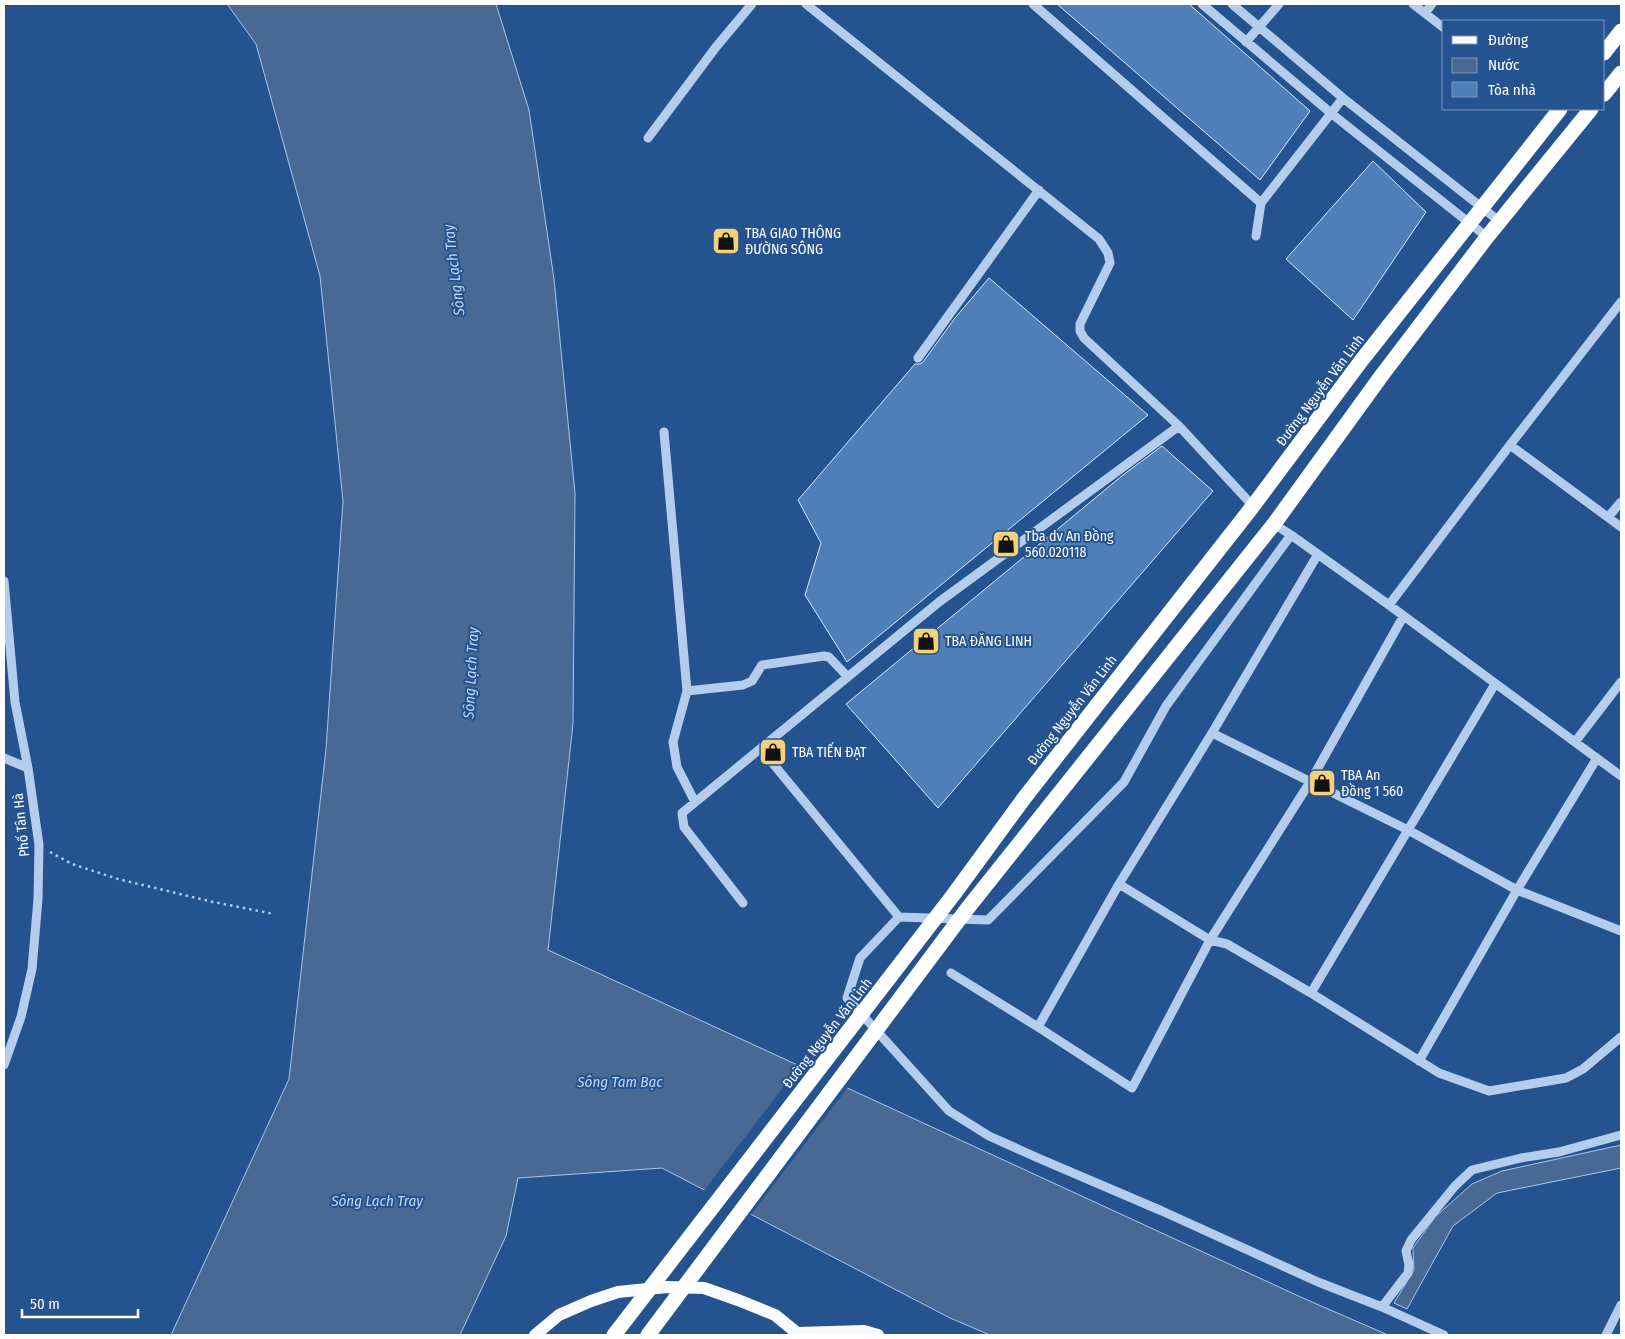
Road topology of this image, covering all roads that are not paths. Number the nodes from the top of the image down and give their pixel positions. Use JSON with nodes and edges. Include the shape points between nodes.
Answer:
{"nodes":[{"id":1,"x":752,"y":4,"type":"edge"},
{"id":2,"x":806,"y":4,"type":"edge"},
{"id":3,"x":1033,"y":4,"type":"edge"},
{"id":4,"x":1202,"y":4,"type":"edge"},
{"id":5,"x":1232,"y":4,"type":"edge"},
{"id":6,"x":1279,"y":4,"type":"edge"},
{"id":7,"x":1413,"y":4,"type":"edge"},
{"id":8,"x":1432,"y":4,"type":"edge"},
{"id":9,"x":1425,"y":13,"type":"junction"},
{"id":10,"x":1442,"y":26,"type":"edge"},
{"id":11,"x":1259,"y":28,"type":"junction"},
{"id":12,"x":1621,"y":31,"type":"edge"},
{"id":13,"x":1246,"y":42,"type":"junction"},
{"id":14,"x":1605,"y":52,"type":"edge"},
{"id":15,"x":1619,"y":79,"type":"edge"},
{"id":16,"x":1605,"y":93,"type":"edge"},
{"id":17,"x":1343,"y":98,"type":"junction"},
{"id":18,"x":1559,"y":110,"type":"edge"},
{"id":19,"x":1591,"y":110,"type":"edge"},
{"id":20,"x":1332,"y":114,"type":"junction"},
{"id":21,"x":648,"y":138,"type":"dead end"},
{"id":22,"x":1039,"y":190,"type":"junction"},
{"id":23,"x":1261,"y":203,"type":"junction"},
{"id":24,"x":1482,"y":208,"type":"junction"},
{"id":25,"x":1499,"y":221,"type":"junction"},
{"id":26,"x":1469,"y":224,"type":"junction"},
{"id":27,"x":1256,"y":236,"type":"dead end"},
{"id":28,"x":1487,"y":237,"type":"junction"},
{"id":29,"x":1621,"y":302,"type":"edge"},
{"id":30,"x":918,"y":358,"type":"dead end"},
{"id":31,"x":1179,"y":426,"type":"junction"},
{"id":32,"x":664,"y":432,"type":"dead end"},
{"id":33,"x":1510,"y":445,"type":"junction"},
{"id":34,"x":1621,"y":502,"type":"edge"},
{"id":35,"x":1253,"y":506,"type":"junction"},
{"id":36,"x":1608,"y":517,"type":"junction"},
{"id":37,"x":1274,"y":524,"type":"junction"},
{"id":38,"x":1621,"y":527,"type":"edge"},
{"id":39,"x":1292,"y":535,"type":"junction"},
{"id":40,"x":1318,"y":554,"type":"junction"},
{"id":41,"x":4,"y":581,"type":"edge"},
{"id":42,"x":1389,"y":605,"type":"junction"},
{"id":43,"x":1403,"y":617,"type":"junction"},
{"id":44,"x":848,"y":677,"type":"junction"},
{"id":45,"x":1621,"y":682,"type":"edge"},
{"id":46,"x":1495,"y":684,"type":"junction"},
{"id":47,"x":687,"y":691,"type":"junction"},
{"id":48,"x":1212,"y":733,"type":"junction"},
{"id":49,"x":1575,"y":742,"type":"junction"},
{"id":50,"x":761,"y":749,"type":"junction"},
{"id":51,"x":4,"y":758,"type":"edge"},
{"id":52,"x":1597,"y":758,"type":"junction"},
{"id":53,"x":28,"y":768,"type":"junction"},
{"id":54,"x":1621,"y":776,"type":"edge"},
{"id":55,"x":1310,"y":782,"type":"junction"},
{"id":56,"x":695,"y":802,"type":"junction"},
{"id":57,"x":1408,"y":830,"type":"junction"},
{"id":58,"x":1119,"y":884,"type":"junction"},
{"id":59,"x":1516,"y":890,"type":"junction"},
{"id":60,"x":743,"y":903,"type":"dead end"},
{"id":61,"x":899,"y":917,"type":"junction"},
{"id":62,"x":1621,"y":931,"type":"edge"},
{"id":63,"x":1210,"y":940,"type":"junction"},
{"id":64,"x":951,"y":972,"type":"dead end"},
{"id":65,"x":1311,"y":993,"type":"junction"},
{"id":66,"x":1038,"y":1027,"type":"junction"},
{"id":67,"x":1621,"y":1037,"type":"edge"},
{"id":68,"x":1419,"y":1061,"type":"junction"},
{"id":69,"x":4,"y":1065,"type":"edge"},
{"id":70,"x":1621,"y":1135,"type":"edge"},
{"id":71,"x":1621,"y":1305,"type":"edge"},
{"id":72,"x":1382,"y":1307,"type":"junction"},
{"id":73,"x":863,"y":1333,"type":"edge"},
{"id":74,"x":796,"y":1334,"type":"edge"},
{"id":75,"x":535,"y":1335,"type":"edge"},
{"id":76,"x":614,"y":1335,"type":"edge"},
{"id":77,"x":648,"y":1335,"type":"edge"},
{"id":78,"x":878,"y":1335,"type":"edge"},
{"id":79,"x":1444,"y":1335,"type":"edge"},
{"id":80,"x":1606,"y":1335,"type":"edge"}],
"edges":[{"from":1,"to":21,"type":"street","via":[[710,54]]},
{"from":2,"to":22,"type":"street"},
{"from":3,"to":23,"type":"street"},
{"from":4,"to":13,"type":"street"},
{"from":5,"to":11,"type":"street"},
{"from":6,"to":11,"type":"street"},
{"from":7,"to":9,"type":"street"},
{"from":8,"to":9,"type":"street"},
{"from":9,"to":10,"type":"street"},
{"from":11,"to":13,"type":"street"},
{"from":11,"to":17,"type":"street"},
{"from":12,"to":14,"type":"highway"},
{"from":13,"to":20,"type":"street"},
{"from":15,"to":16,"type":"highway"},
{"from":17,"to":20,"type":"street"},
{"from":17,"to":24,"type":"street"},
{"from":18,"to":24,"type":"highway","name":"Đường Nguyễn Văn Linh"},
{"from":19,"to":25,"type":"highway"},
{"from":20,"to":23,"type":"street"},
{"from":20,"to":26,"type":"street"},
{"from":22,"to":30,"type":"street"},
{"from":22,"to":31,"type":"street","via":[[1098,239],[1108,252],[1110,263],[1080,324],[1084,338]]},
{"from":23,"to":27,"type":"street"},
{"from":24,"to":25,"type":"street"},
{"from":24,"to":26,"type":"highway","name":"Đường Nguyễn Văn Linh"},
{"from":25,"to":28,"type":"highway"},
{"from":26,"to":28,"type":"street"},
{"from":26,"to":35,"type":"highway","name":"Đường Nguyễn Văn Linh"},
{"from":28,"to":37,"type":"highway"},
{"from":29,"to":33,"type":"street"},
{"from":31,"to":35,"type":"street"},
{"from":31,"to":44,"type":"street","via":[[939,602]]},
{"from":32,"to":47,"type":"street"},
{"from":33,"to":36,"type":"street"},
{"from":33,"to":42,"type":"street"},
{"from":34,"to":36,"type":"street"},
{"from":35,"to":76,"type":"highway","name":"Đường Nguyễn Văn Linh","via":[[1025,797]]},
{"from":36,"to":38,"type":"street"},
{"from":37,"to":39,"type":"street"},
{"from":37,"to":77,"type":"highway","via":[[966,909]]},
{"from":39,"to":40,"type":"street"},
{"from":39,"to":61,"type":"street","via":[[1166,706],[1124,782],[988,920]]},
{"from":40,"to":42,"type":"street"},
{"from":40,"to":48,"type":"street"},
{"from":41,"to":53,"type":"street","name":"Phố Tân Hà","via":[[15,702]]},
{"from":42,"to":43,"type":"street"},
{"from":43,"to":46,"type":"street"},
{"from":43,"to":55,"type":"street"},
{"from":44,"to":47,"type":"street","via":[[824,656],[762,666],[752,681],[743,685]]},
{"from":44,"to":50,"type":"street"},
{"from":45,"to":49,"type":"street"},
{"from":46,"to":49,"type":"street"},
{"from":46,"to":57,"type":"street"},
{"from":47,"to":56,"type":"street","via":[[673,742],[677,767]]},
{"from":48,"to":55,"type":"street"},
{"from":48,"to":58,"type":"street"},
{"from":49,"to":52,"type":"street"},
{"from":50,"to":56,"type":"street"},
{"from":50,"to":61,"type":"street"},
{"from":51,"to":53,"type":"street"},
{"from":52,"to":54,"type":"street"},
{"from":52,"to":59,"type":"street"},
{"from":53,"to":69,"type":"street","name":"Phố Tân Hà","via":[[39,845],[38,899],[32,969],[21,1017]]},
{"from":55,"to":57,"type":"street"},
{"from":55,"to":63,"type":"street"},
{"from":56,"to":60,"type":"street","via":[[682,813],[684,827]]},
{"from":57,"to":59,"type":"street"},
{"from":57,"to":65,"type":"street"},
{"from":58,"to":63,"type":"street"},
{"from":58,"to":66,"type":"street"},
{"from":59,"to":62,"type":"street"},
{"from":59,"to":68,"type":"street"},
{"from":61,"to":72,"type":"street","via":[[860,958],[847,998],[949,1111],[989,1136],[1318,1282]]},
{"from":63,"to":65,"type":"street","via":[[1227,944]]},
{"from":63,"to":66,"type":"street","via":[[1132,1088]]},
{"from":64,"to":66,"type":"street"},
{"from":65,"to":68,"type":"street"},
{"from":67,"to":68,"type":"street","via":[[1583,1069],[1566,1078],[1489,1091],[1439,1073]]},
{"from":70,"to":72,"type":"street","via":[[1472,1170],[1411,1240],[1406,1251],[1408,1273]]},
{"from":71,"to":80,"type":"street"},
{"from":72,"to":79,"type":"street"},
{"from":73,"to":74,"type":"main road"},
{"from":73,"to":78,"type":"main road"},
{"from":74,"to":75,"type":"main road","via":[[775,1315],[738,1300],[704,1288],[667,1287],[618,1292],[591,1301],[559,1315]]}]}
